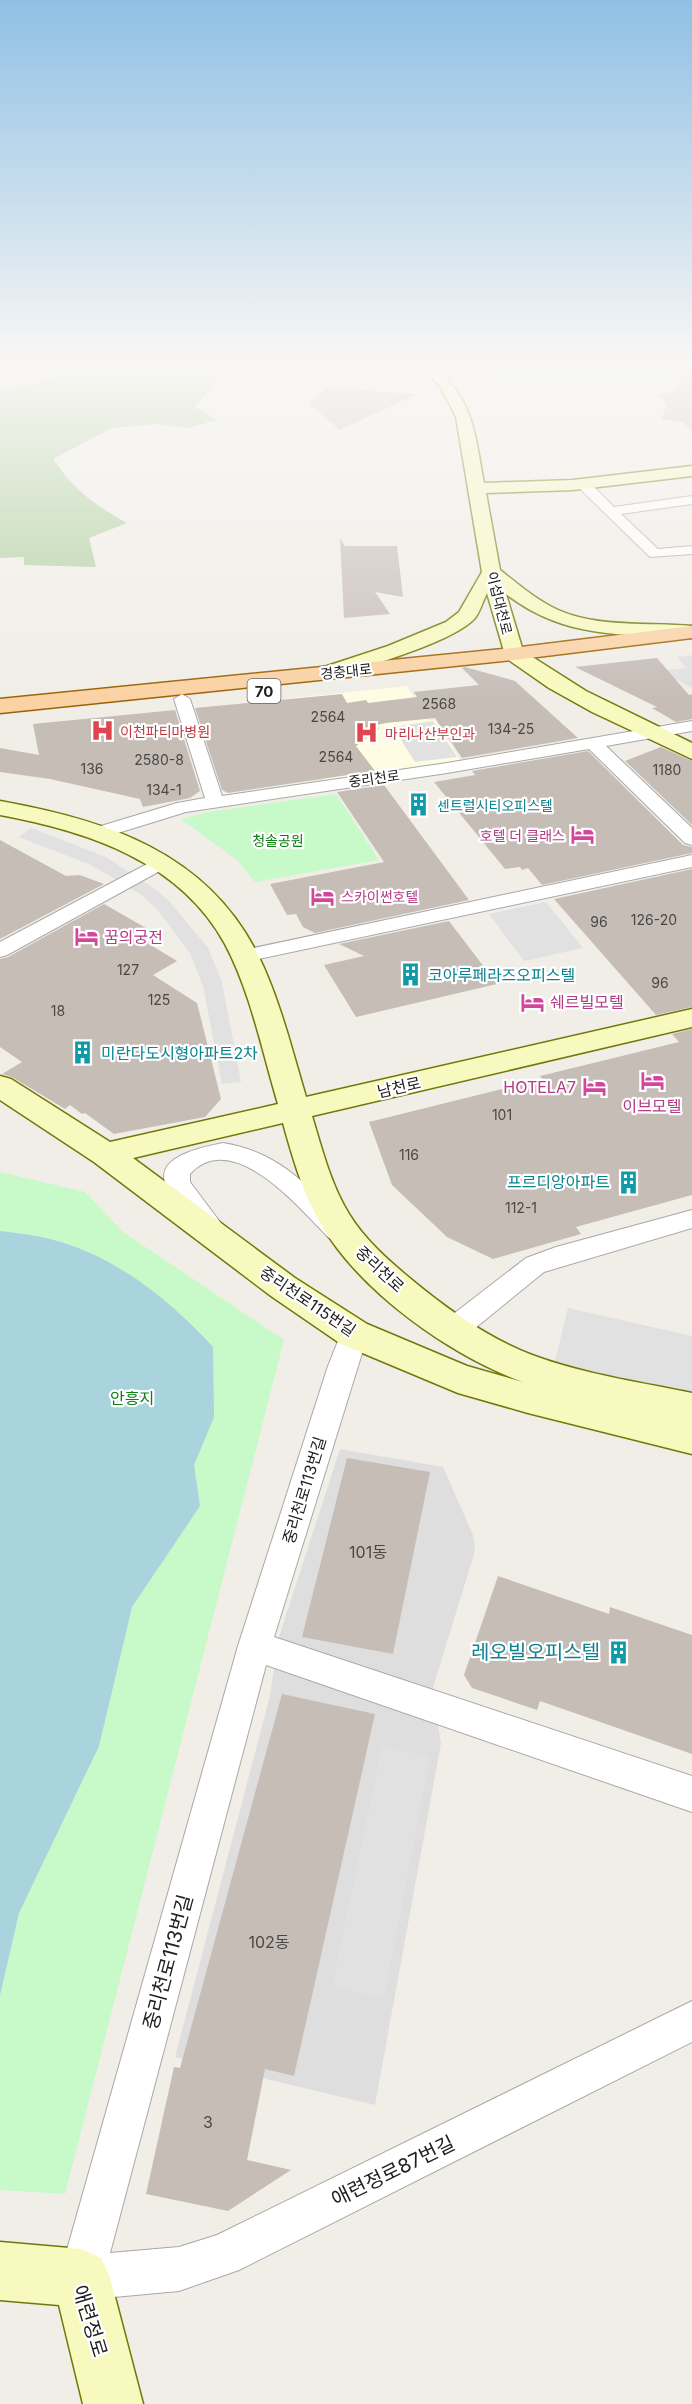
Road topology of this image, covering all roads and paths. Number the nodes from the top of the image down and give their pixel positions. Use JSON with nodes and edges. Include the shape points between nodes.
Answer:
{"nodes":[{"id":1,"x":475,"y":475,"type":"edge"},
{"id":2,"x":657,"y":475,"type":"edge"},
{"id":3,"x":583,"y":484,"type":"junction"},
{"id":4,"x":477,"y":488,"type":"junction"},
{"id":5,"x":692,"y":500,"type":"edge"},
{"id":6,"x":611,"y":511,"type":"junction"},
{"id":7,"x":692,"y":550,"type":"edge"},
{"id":8,"x":491,"y":572,"type":"junction"},
{"id":9,"x":692,"y":632,"type":"edge"},
{"id":10,"x":692,"y":646,"type":"edge"},
{"id":11,"x":521,"y":660,"type":"junction"},
{"id":12,"x":325,"y":673,"type":"junction"},
{"id":13,"x":182,"y":699,"type":"junction"},
{"id":14,"x":0,"y":706,"type":"edge"},
{"id":15,"x":602,"y":710,"type":"junction"},
{"id":16,"x":0,"y":719,"type":"edge"},
{"id":17,"x":692,"y":726,"type":"edge"},
{"id":18,"x":653,"y":734,"type":"junction"},
{"id":19,"x":594,"y":744,"type":"junction"},
{"id":20,"x":692,"y":752,"type":"edge"},
{"id":21,"x":215,"y":802,"type":"junction"},
{"id":22,"x":0,"y":808,"type":"edge"},
{"id":23,"x":98,"y":833,"type":"junction"},
{"id":24,"x":692,"y":839,"type":"edge"},
{"id":25,"x":692,"y":861,"type":"edge"},
{"id":26,"x":162,"y":862,"type":"junction"},
{"id":27,"x":0,"y":951,"type":"edge"},
{"id":28,"x":244,"y":956,"type":"junction"},
{"id":29,"x":692,"y":1018,"type":"edge"},
{"id":30,"x":0,"y":1086,"type":"edge"},
{"id":31,"x":295,"y":1111,"type":"junction"},
{"id":32,"x":105,"y":1154,"type":"junction"},
{"id":33,"x":692,"y":1219,"type":"edge"},
{"id":34,"x":216,"y":1235,"type":"junction"},
{"id":35,"x":356,"y":1248,"type":"junction"},
{"id":36,"x":453,"y":1330,"type":"junction"},
{"id":37,"x":354,"y":1334,"type":"junction"},
{"id":38,"x":692,"y":1408,"type":"edge"},
{"id":39,"x":692,"y":1438,"type":"edge"},
{"id":40,"x":255,"y":1647,"type":"junction"},
{"id":41,"x":692,"y":1794,"type":"edge"},
{"id":42,"x":692,"y":2021,"type":"edge"},
{"id":43,"x":0,"y":2271,"type":"edge"},
{"id":44,"x":81,"y":2278,"type":"junction"},
{"id":45,"x":113,"y":2404,"type":"edge"}],
"edges":[{"from":1,"to":4,"type":"street","name":"이섭대천로"},
{"from":2,"to":3,"type":"street"},
{"from":3,"to":4,"type":"street"},
{"from":3,"to":6,"type":"street"},
{"from":4,"to":8,"type":"street","name":"이섭대천로"},
{"from":5,"to":6,"type":"street"},
{"from":6,"to":7,"type":"street","via":[[655,554]]},
{"from":8,"to":9,"type":"street","via":[[554,615],[618,627]]},
{"from":8,"to":11,"type":"street","name":"이섭대천로"},
{"from":8,"to":12,"type":"street","via":[[467,615],[453,626]]},
{"from":9,"to":11,"type":"main road","name":"경충대로"},
{"from":10,"to":11,"type":"main road","name":"경충대로"},
{"from":11,"to":12,"type":"main road","name":"경충대로","number":"70"},
{"from":11,"to":13,"type":"main road","name":"경충대로","number":"70"},
{"from":11,"to":15,"type":"street","via":[[562,689]]},
{"from":12,"to":14,"type":"main road","name":"경충대로","number":"70"},
{"from":13,"to":16,"type":"main road","name":"경충대로","number":"70"},
{"from":13,"to":21,"type":"street"},
{"from":15,"to":18,"type":"street"},
{"from":15,"to":19,"type":"street","via":[[607,728]]},
{"from":17,"to":18,"type":"street","name":"중리천로"},
{"from":18,"to":19,"type":"street","name":"중리천로"},
{"from":18,"to":20,"type":"street"},
{"from":19,"to":21,"type":"street","name":"중리천로"},
{"from":19,"to":24,"type":"street"},
{"from":21,"to":23,"type":"street","name":"중리천로","via":[[160,813]]},
{"from":22,"to":23,"type":"street","name":"중리천로"},
{"from":23,"to":26,"type":"street","name":"중리천로"},
{"from":25,"to":28,"type":"street"},
{"from":26,"to":27,"type":"street"},
{"from":26,"to":28,"type":"street","name":"중리천로","via":[[195,889],[223,922]]},
{"from":28,"to":31,"type":"street","name":"중리천로"},
{"from":29,"to":31,"type":"street","name":"남천로"},
{"from":30,"to":32,"type":"street","name":"중리천로115번길"},
{"from":31,"to":32,"type":"street","name":"남천로"},
{"from":31,"to":35,"type":"street","name":"중리천로","via":[[310,1162],[330,1209]]},
{"from":32,"to":34,"type":"street","name":"중리천로115번길"},
{"from":33,"to":36,"type":"street","via":[[535,1265]]},
{"from":34,"to":35,"type":"street","via":[[176,1178],[187,1161],[228,1151],[254,1159],[278,1176]]},
{"from":34,"to":37,"type":"street","name":"중리천로115번길","via":[[283,1287]]},
{"from":35,"to":36,"type":"street","name":"중리천로"},
{"from":36,"to":38,"type":"street","name":"중리천로","via":[[499,1358],[544,1374]]},
{"from":37,"to":39,"type":"street","name":"중리천로115번길","via":[[458,1378]]},
{"from":37,"to":40,"type":"street","name":"중리천로113번길"},
{"from":40,"to":41,"type":"street"},
{"from":40,"to":44,"type":"street","name":"중리천로113번길"},
{"from":42,"to":44,"type":"street","name":"애련정로87번길","via":[[224,2255],[179,2269]]},
{"from":43,"to":44,"type":"street","name":"애련정로"},
{"from":44,"to":45,"type":"street","name":"애련정로"}]}
